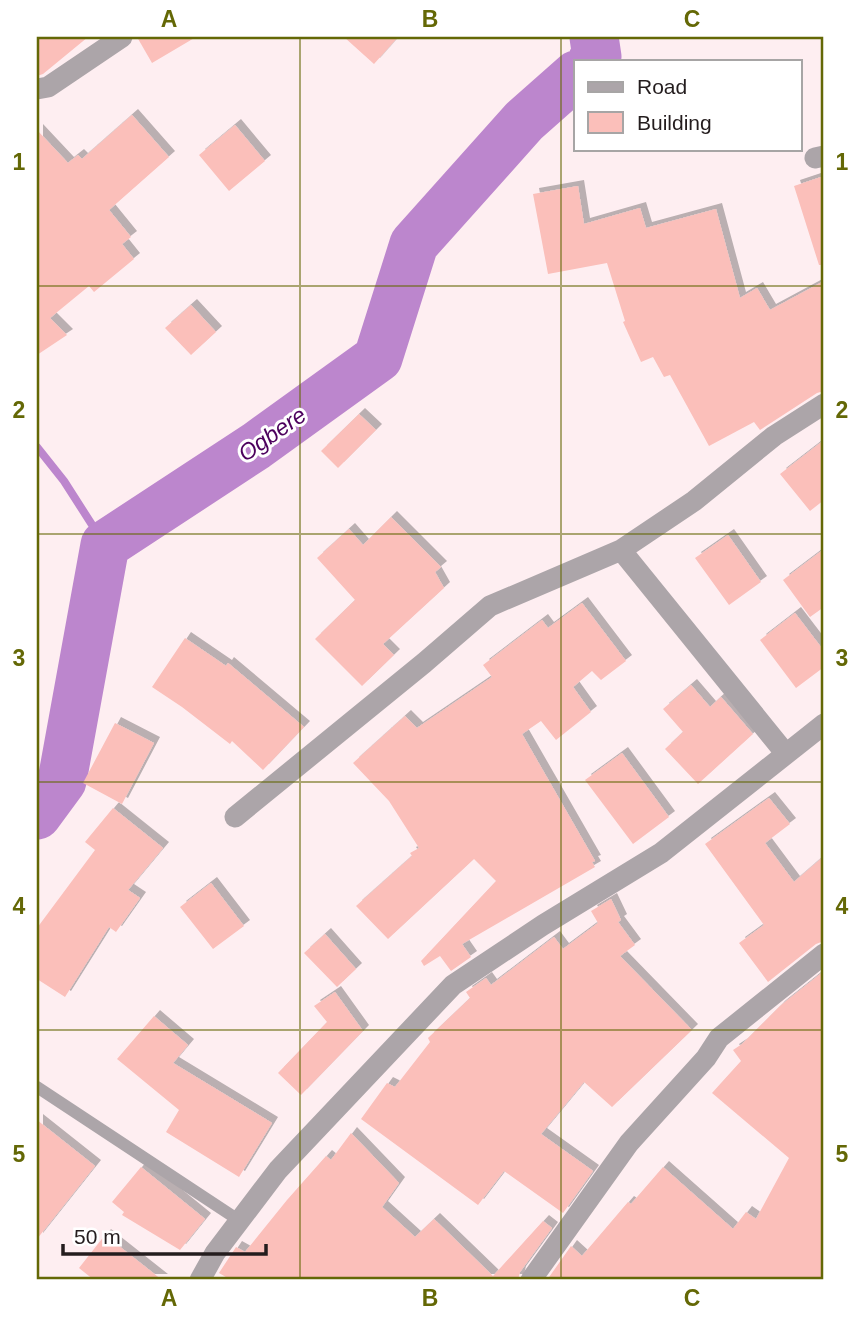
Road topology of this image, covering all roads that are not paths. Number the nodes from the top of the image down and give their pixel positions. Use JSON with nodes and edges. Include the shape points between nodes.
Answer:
{"nodes":[{"id":1,"x":122,"y":37,"type":"edge"},
{"id":2,"x":37,"y":89,"type":"edge"},
{"id":3,"x":824,"y":404,"type":"edge"},
{"id":4,"x":621,"y":550,"type":"junction"},
{"id":5,"x":824,"y":724,"type":"edge"},
{"id":6,"x":786,"y":754,"type":"junction"},
{"id":7,"x":235,"y":817,"type":"dead end"},
{"id":8,"x":824,"y":954,"type":"edge"},
{"id":9,"x":37,"y":1087,"type":"edge"},
{"id":10,"x":240,"y":1221,"type":"junction"},
{"id":11,"x":200,"y":1280,"type":"edge"},
{"id":12,"x":531,"y":1280,"type":"edge"}],
"edges":[{"from":1,"to":2,"type":"street","via":[[48,87]]},
{"from":3,"to":4,"type":"street"},
{"from":4,"to":6,"type":"street"},
{"from":4,"to":7,"type":"street","via":[[490,606]]},
{"from":5,"to":6,"type":"street"},
{"from":6,"to":10,"type":"street","via":[[661,852],[453,985],[278,1170]]},
{"from":8,"to":12,"type":"street","via":[[719,1038],[629,1143]]},
{"from":9,"to":10,"type":"lane"},
{"from":10,"to":11,"type":"street"}]}
